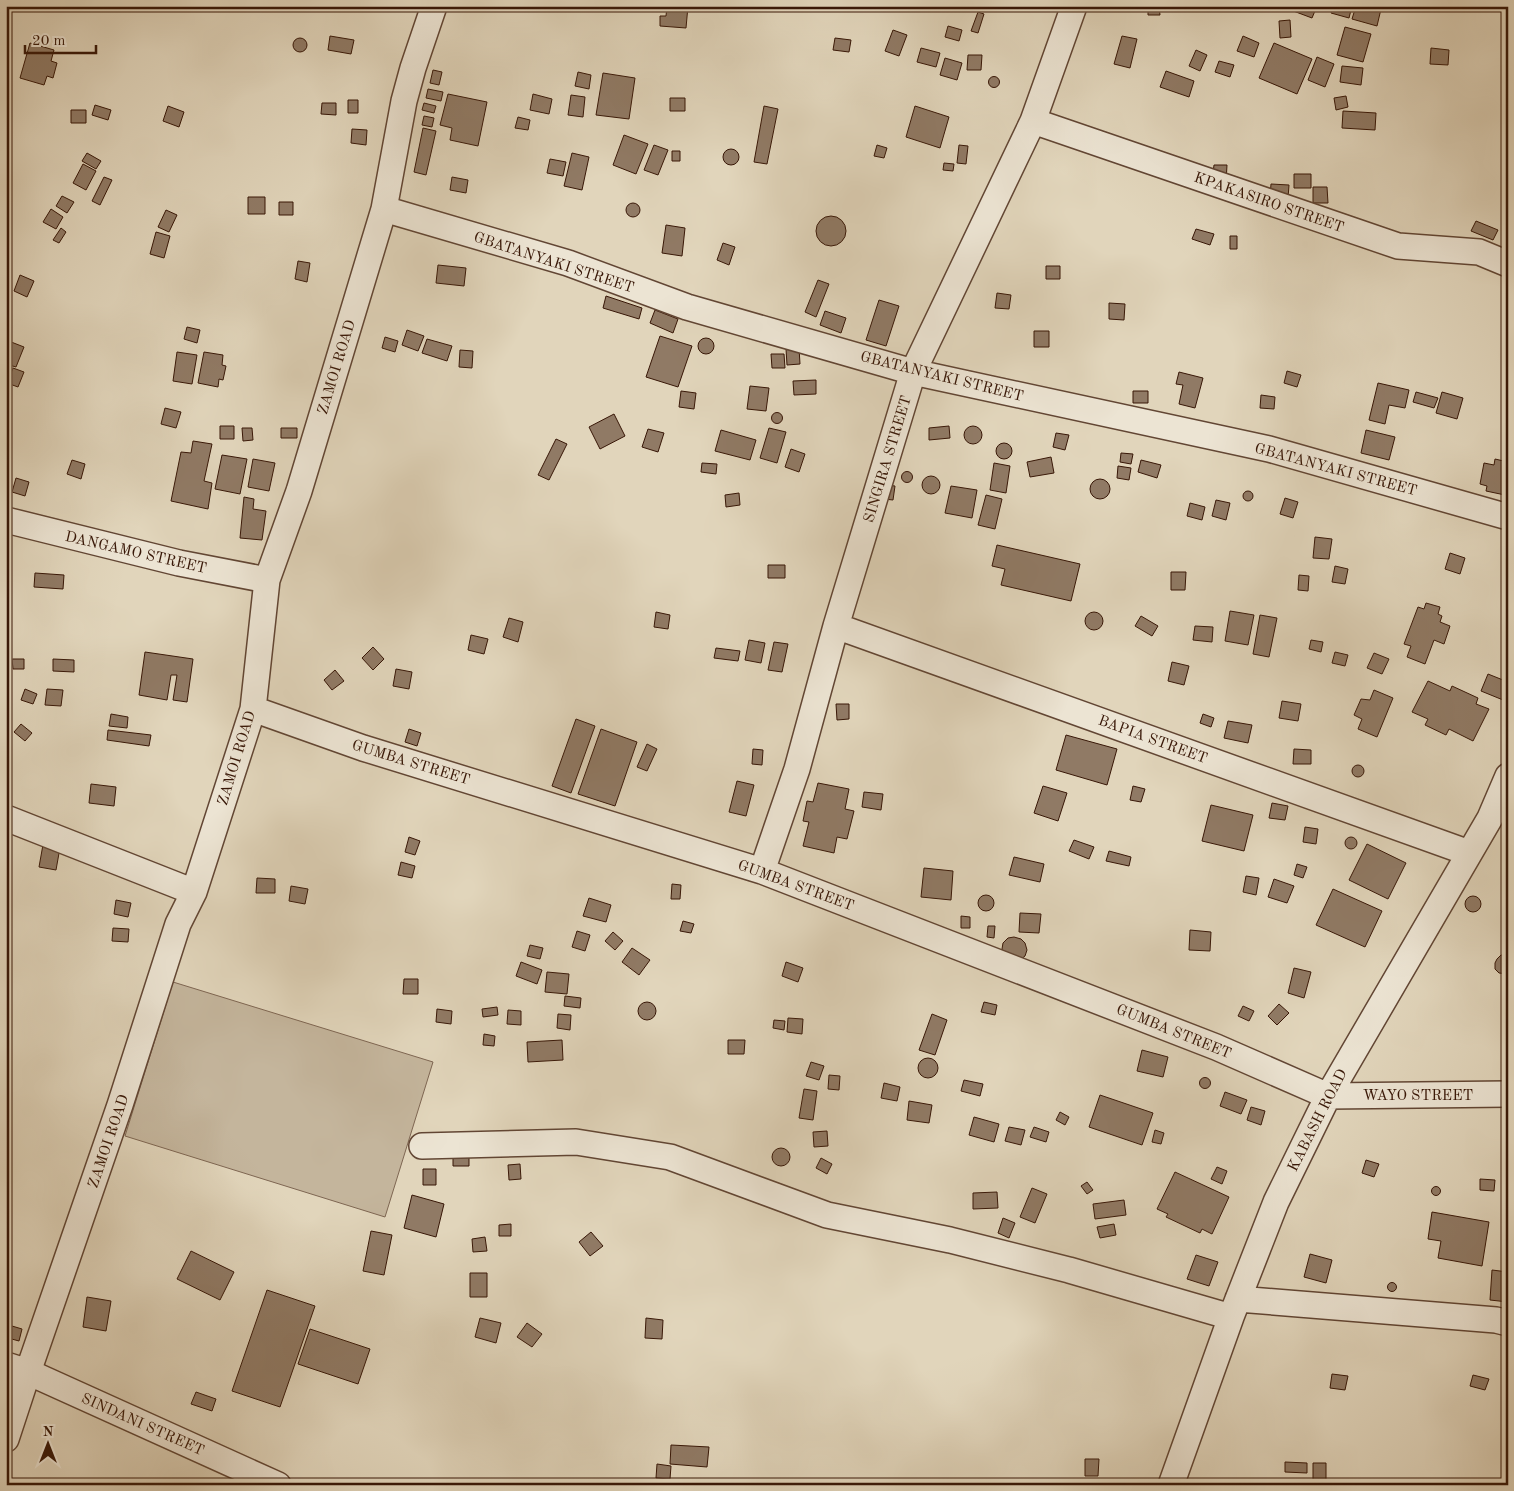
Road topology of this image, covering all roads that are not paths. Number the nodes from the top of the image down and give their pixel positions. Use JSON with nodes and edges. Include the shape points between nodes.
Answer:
{"nodes":[{"id":1,"x":434,"y":6,"type":"edge"},
{"id":2,"x":1074,"y":6,"type":"edge"},
{"id":3,"x":1033,"y":121,"type":"junction"},
{"id":4,"x":384,"y":209,"type":"junction"},
{"id":5,"x":1508,"y":264,"type":"edge"},
{"id":6,"x":914,"y":372,"type":"junction"},
{"id":7,"x":1508,"y":517,"type":"edge"},
{"id":8,"x":6,"y":520,"type":"edge"},
{"id":9,"x":267,"y":580,"type":"junction"},
{"id":10,"x":836,"y":626,"type":"junction"},
{"id":11,"x":253,"y":709,"type":"junction"},
{"id":12,"x":1508,"y":776,"type":"edge"},
{"id":13,"x":6,"y":818,"type":"edge"},
{"id":14,"x":1470,"y":853,"type":"junction"},
{"id":15,"x":762,"y":871,"type":"junction"},
{"id":16,"x":194,"y":892,"type":"junction"},
{"id":17,"x":1508,"y":1094,"type":"edge"},
{"id":18,"x":1328,"y":1096,"type":"junction"},
{"id":19,"x":422,"y":1146,"type":"dead end"},
{"id":20,"x":1234,"y":1308,"type":"junction"},
{"id":21,"x":1508,"y":1322,"type":"edge"},
{"id":22,"x":17,"y":1369,"type":"edge"},
{"id":23,"x":6,"y":1439,"type":"edge"},
{"id":24,"x":278,"y":1485,"type":"edge"},
{"id":25,"x":1170,"y":1485,"type":"edge"}],
"edges":[{"from":1,"to":4,"type":"street","name":"ZAMOI ROAD","via":[[404,101]]},
{"from":2,"to":3,"type":"street","name":"SINGIRA STREET"},
{"from":3,"to":5,"type":"street","name":"KPAKASIRO STREET","via":[[1398,246],[1479,252]]},
{"from":3,"to":6,"type":"street","name":"SINGIRA STREET"},
{"from":4,"to":6,"type":"street","name":"GBATANYAKI STREET","via":[[568,263],[687,307]]},
{"from":4,"to":9,"type":"street","name":"ZAMOI ROAD","via":[[298,492]]},
{"from":6,"to":7,"type":"street","name":"GBATANYAKI STREET","via":[[1269,449]]},
{"from":6,"to":10,"type":"street","name":"SINGIRA STREET"},
{"from":8,"to":9,"type":"street","name":"DANGAMO STREET","via":[[179,563]]},
{"from":9,"to":11,"type":"street","name":"ZAMOI ROAD"},
{"from":10,"to":14,"type":"street","name":"BAPIA STREET"},
{"from":10,"to":15,"type":"street","name":"SINGIRA STREET","via":[[797,770]]},
{"from":11,"to":15,"type":"street","name":"GUMBA STREET","via":[[364,748]]},
{"from":11,"to":16,"type":"street","name":"ZAMOI ROAD"},
{"from":12,"to":14,"type":"street","name":"KABASH ROAD"},
{"from":13,"to":16,"type":"street"},
{"from":14,"to":18,"type":"street","name":"KABASH ROAD"},
{"from":15,"to":18,"type":"street","name":"GUMBA STREET","via":[[1207,1044]]},
{"from":16,"to":22,"type":"street","name":"ZAMOI ROAD","via":[[178,924],[120,1106]]},
{"from":17,"to":18,"type":"street","name":"WAYO STREET"},
{"from":18,"to":20,"type":"street","name":"KABASH ROAD","via":[[1276,1202]]},
{"from":19,"to":20,"type":"street","via":[[576,1142],[670,1158],[827,1216],[959,1242]]},
{"from":20,"to":21,"type":"street"},
{"from":20,"to":25,"type":"street","name":"KABASH ROAD"},
{"from":22,"to":23,"type":"street","name":"ZAMOI ROAD"},
{"from":22,"to":24,"type":"street","name":"SINDANI STREET"}]}
